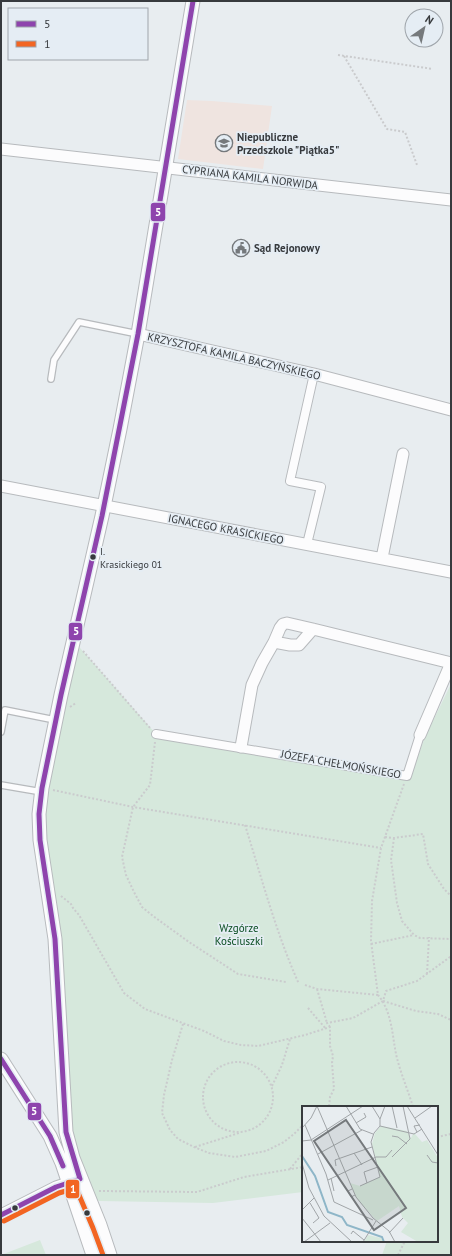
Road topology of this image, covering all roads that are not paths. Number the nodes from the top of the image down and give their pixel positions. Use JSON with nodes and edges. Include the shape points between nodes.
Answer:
{"nodes":[{"id":1,"x":193,"y":1,"type":"edge"},
{"id":2,"x":1,"y":149,"type":"edge"},
{"id":3,"x":166,"y":167,"type":"junction"},
{"id":4,"x":451,"y":200,"type":"edge"},
{"id":5,"x":138,"y":334,"type":"junction"},
{"id":6,"x":314,"y":374,"type":"junction"},
{"id":7,"x":51,"y":379,"type":"dead end"},
{"id":8,"x":451,"y":410,"type":"edge"},
{"id":9,"x":403,"y":454,"type":"dead end"},
{"id":10,"x":1,"y":486,"type":"edge"},
{"id":11,"x":105,"y":506,"type":"junction"},
{"id":12,"x":307,"y":544,"type":"junction"},
{"id":13,"x":382,"y":558,"type":"junction"},
{"id":14,"x":451,"y":572,"type":"edge"},
{"id":15,"x":313,"y":629,"type":"junction"},
{"id":16,"x":274,"y":642,"type":"junction"},
{"id":17,"x":451,"y":663,"type":"edge"},
{"id":18,"x":3,"y":709,"type":"edge"},
{"id":19,"x":56,"y":720,"type":"junction"},
{"id":20,"x":1,"y":732,"type":"edge"},
{"id":21,"x":156,"y":734,"type":"road end"},
{"id":22,"x":420,"y":735,"type":"joint"},
{"id":23,"x":241,"y":747,"type":"junction"},
{"id":24,"x":1,"y":785,"type":"edge"},
{"id":25,"x":42,"y":790,"type":"junction"},
{"id":26,"x":1,"y":1059,"type":"edge"},
{"id":27,"x":66,"y":1132,"type":"junction"},
{"id":28,"x":50,"y":1136,"type":"junction"},
{"id":29,"x":75,"y":1181,"type":"junction"},
{"id":30,"x":1,"y":1214,"type":"edge"},
{"id":31,"x":93,"y":1255,"type":"edge"},
{"id":32,"x":110,"y":1255,"type":"edge"}],
"edges":[{"from":1,"to":3,"type":"street"},
{"from":2,"to":3,"type":"street","name":"CYPRIANA KAMILA NORWIDA"},
{"from":3,"to":4,"type":"street","name":"CYPRIANA KAMILA NORWIDA"},
{"from":3,"to":5,"type":"street"},
{"from":5,"to":6,"type":"street","name":"KRZYSZTOFA KAMILA BACZYŃSKIEGO"},
{"from":5,"to":7,"type":"lane","name":"KRZYSZTOFA KAMILA BACZYŃSKIEGO","via":[[79,322],[54,360]]},
{"from":5,"to":11,"type":"street"},
{"from":6,"to":8,"type":"street","name":"KRZYSZTOFA KAMILA BACZYŃSKIEGO"},
{"from":6,"to":12,"type":"street","via":[[290,481],[321,487]]},
{"from":9,"to":13,"type":"street"},
{"from":10,"to":11,"type":"street","name":"IGNACEGO KRASICKIEGO"},
{"from":11,"to":12,"type":"street","name":"IGNACEGO KRASICKIEGO"},
{"from":11,"to":19,"type":"street"},
{"from":12,"to":13,"type":"street","name":"IGNACEGO KRASICKIEGO"},
{"from":13,"to":14,"type":"street","name":"IGNACEGO KRASICKIEGO"},
{"from":15,"to":16,"type":"street","via":[[299,645]]},
{"from":15,"to":16,"type":"street","via":[[283,624]]},
{"from":15,"to":17,"type":"street"},
{"from":16,"to":23,"type":"street","via":[[252,686]]},
{"from":17,"to":22,"type":"street","name":"JÓZEFA CHEŁMOŃSKIEGO"},
{"from":18,"to":19,"type":"lane"},
{"from":18,"to":20,"type":"lane"},
{"from":19,"to":25,"type":"street"},
{"from":21,"to":23,"type":"street","name":"JÓZEFA CHEŁMOŃSKIEGO"},
{"from":22,"to":23,"type":"street","name":"JÓZEFA CHEŁMOŃSKIEGO","via":[[407,776]]},
{"from":24,"to":25,"type":"lane"},
{"from":25,"to":27,"type":"street","via":[[40,840],[55,939]]},
{"from":26,"to":28,"type":"street"},
{"from":27,"to":28,"type":"street","via":[[59,1140]]},
{"from":27,"to":29,"type":"street","via":[[73,1158]]},
{"from":28,"to":29,"type":"street","via":[[62,1163]]},
{"from":29,"to":30,"type":"street","via":[[56,1187]]},
{"from":29,"to":31,"type":"street"},
{"from":29,"to":32,"type":"street","via":[[87,1194]]}]}
